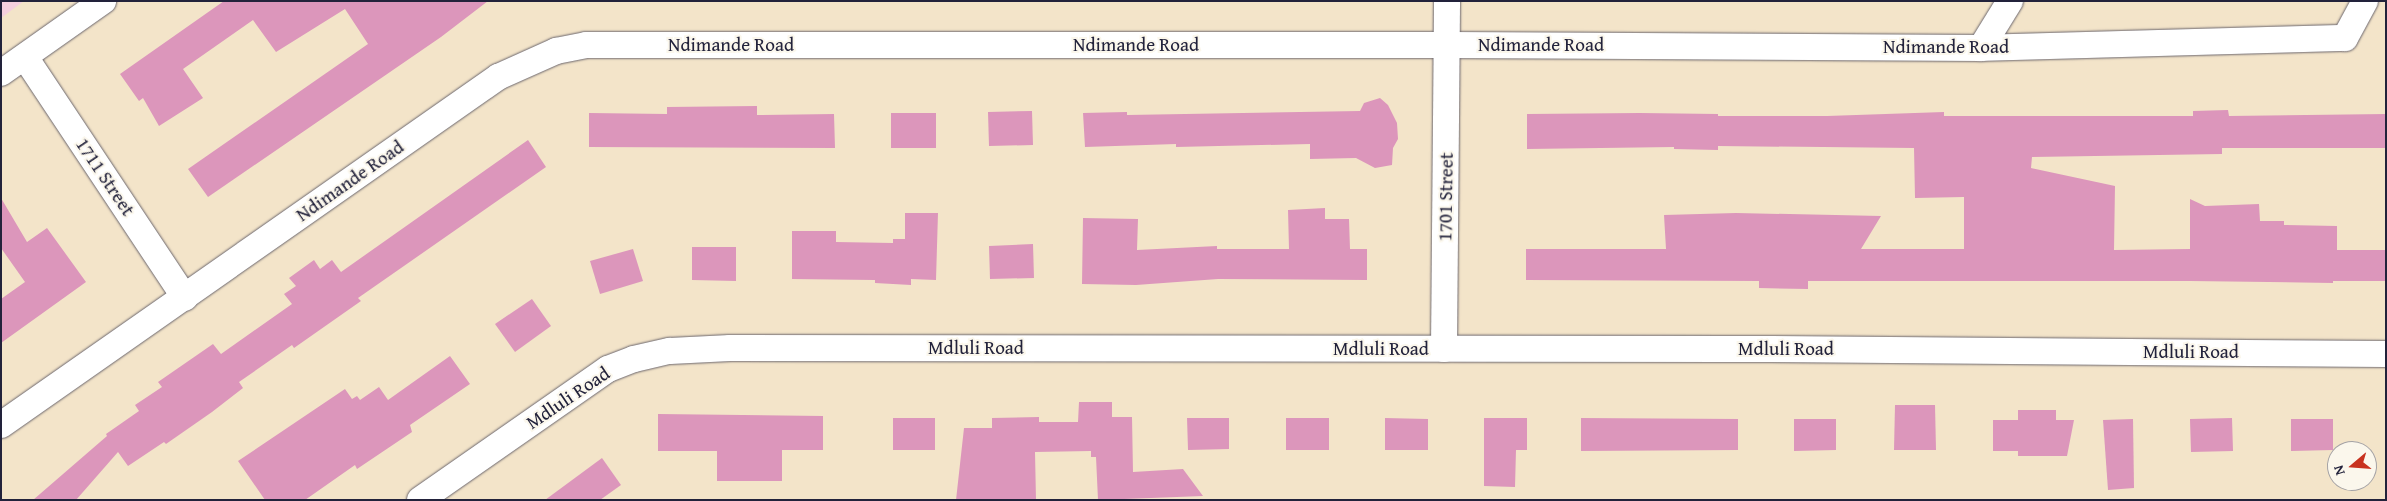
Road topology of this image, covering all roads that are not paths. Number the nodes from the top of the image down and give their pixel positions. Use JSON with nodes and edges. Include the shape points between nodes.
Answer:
{"nodes":[{"id":1,"x":103,"y":1,"type":"edge"},
{"id":2,"x":1446,"y":1,"type":"edge"},
{"id":3,"x":2010,"y":1,"type":"edge"},
{"id":4,"x":2365,"y":1,"type":"edge"},
{"id":5,"x":1448,"y":45,"type":"junction"},
{"id":6,"x":1981,"y":48,"type":"junction"},
{"id":7,"x":25,"y":57,"type":"junction"},
{"id":8,"x":1,"y":74,"type":"edge"},
{"id":9,"x":185,"y":298,"type":"junction"},
{"id":10,"x":1444,"y":349,"type":"junction"},
{"id":11,"x":2386,"y":354,"type":"edge"},
{"id":12,"x":1,"y":425,"type":"edge"},
{"id":13,"x":420,"y":500,"type":"edge"}],
"edges":[{"from":1,"to":7,"type":"street"},
{"from":2,"to":5,"type":"street","name":"1701 Street"},
{"from":3,"to":6,"type":"street"},
{"from":4,"to":6,"type":"street","name":"Ndimande Road","via":[[2345,38]]},
{"from":5,"to":6,"type":"street","name":"Ndimande Road"},
{"from":5,"to":9,"type":"street","name":"Ndimande Road","via":[[586,45],[556,50],[498,77]]},
{"from":5,"to":10,"type":"street","name":"1701 Street"},
{"from":7,"to":8,"type":"street"},
{"from":7,"to":9,"type":"street","name":"1711 Street"},
{"from":9,"to":12,"type":"street","name":"Ndimande Road"},
{"from":10,"to":11,"type":"street","name":"Mdluli Road"},
{"from":10,"to":13,"type":"street","name":"Mdluli Road","via":[[730,348],[670,351],[608,369]]}]}
